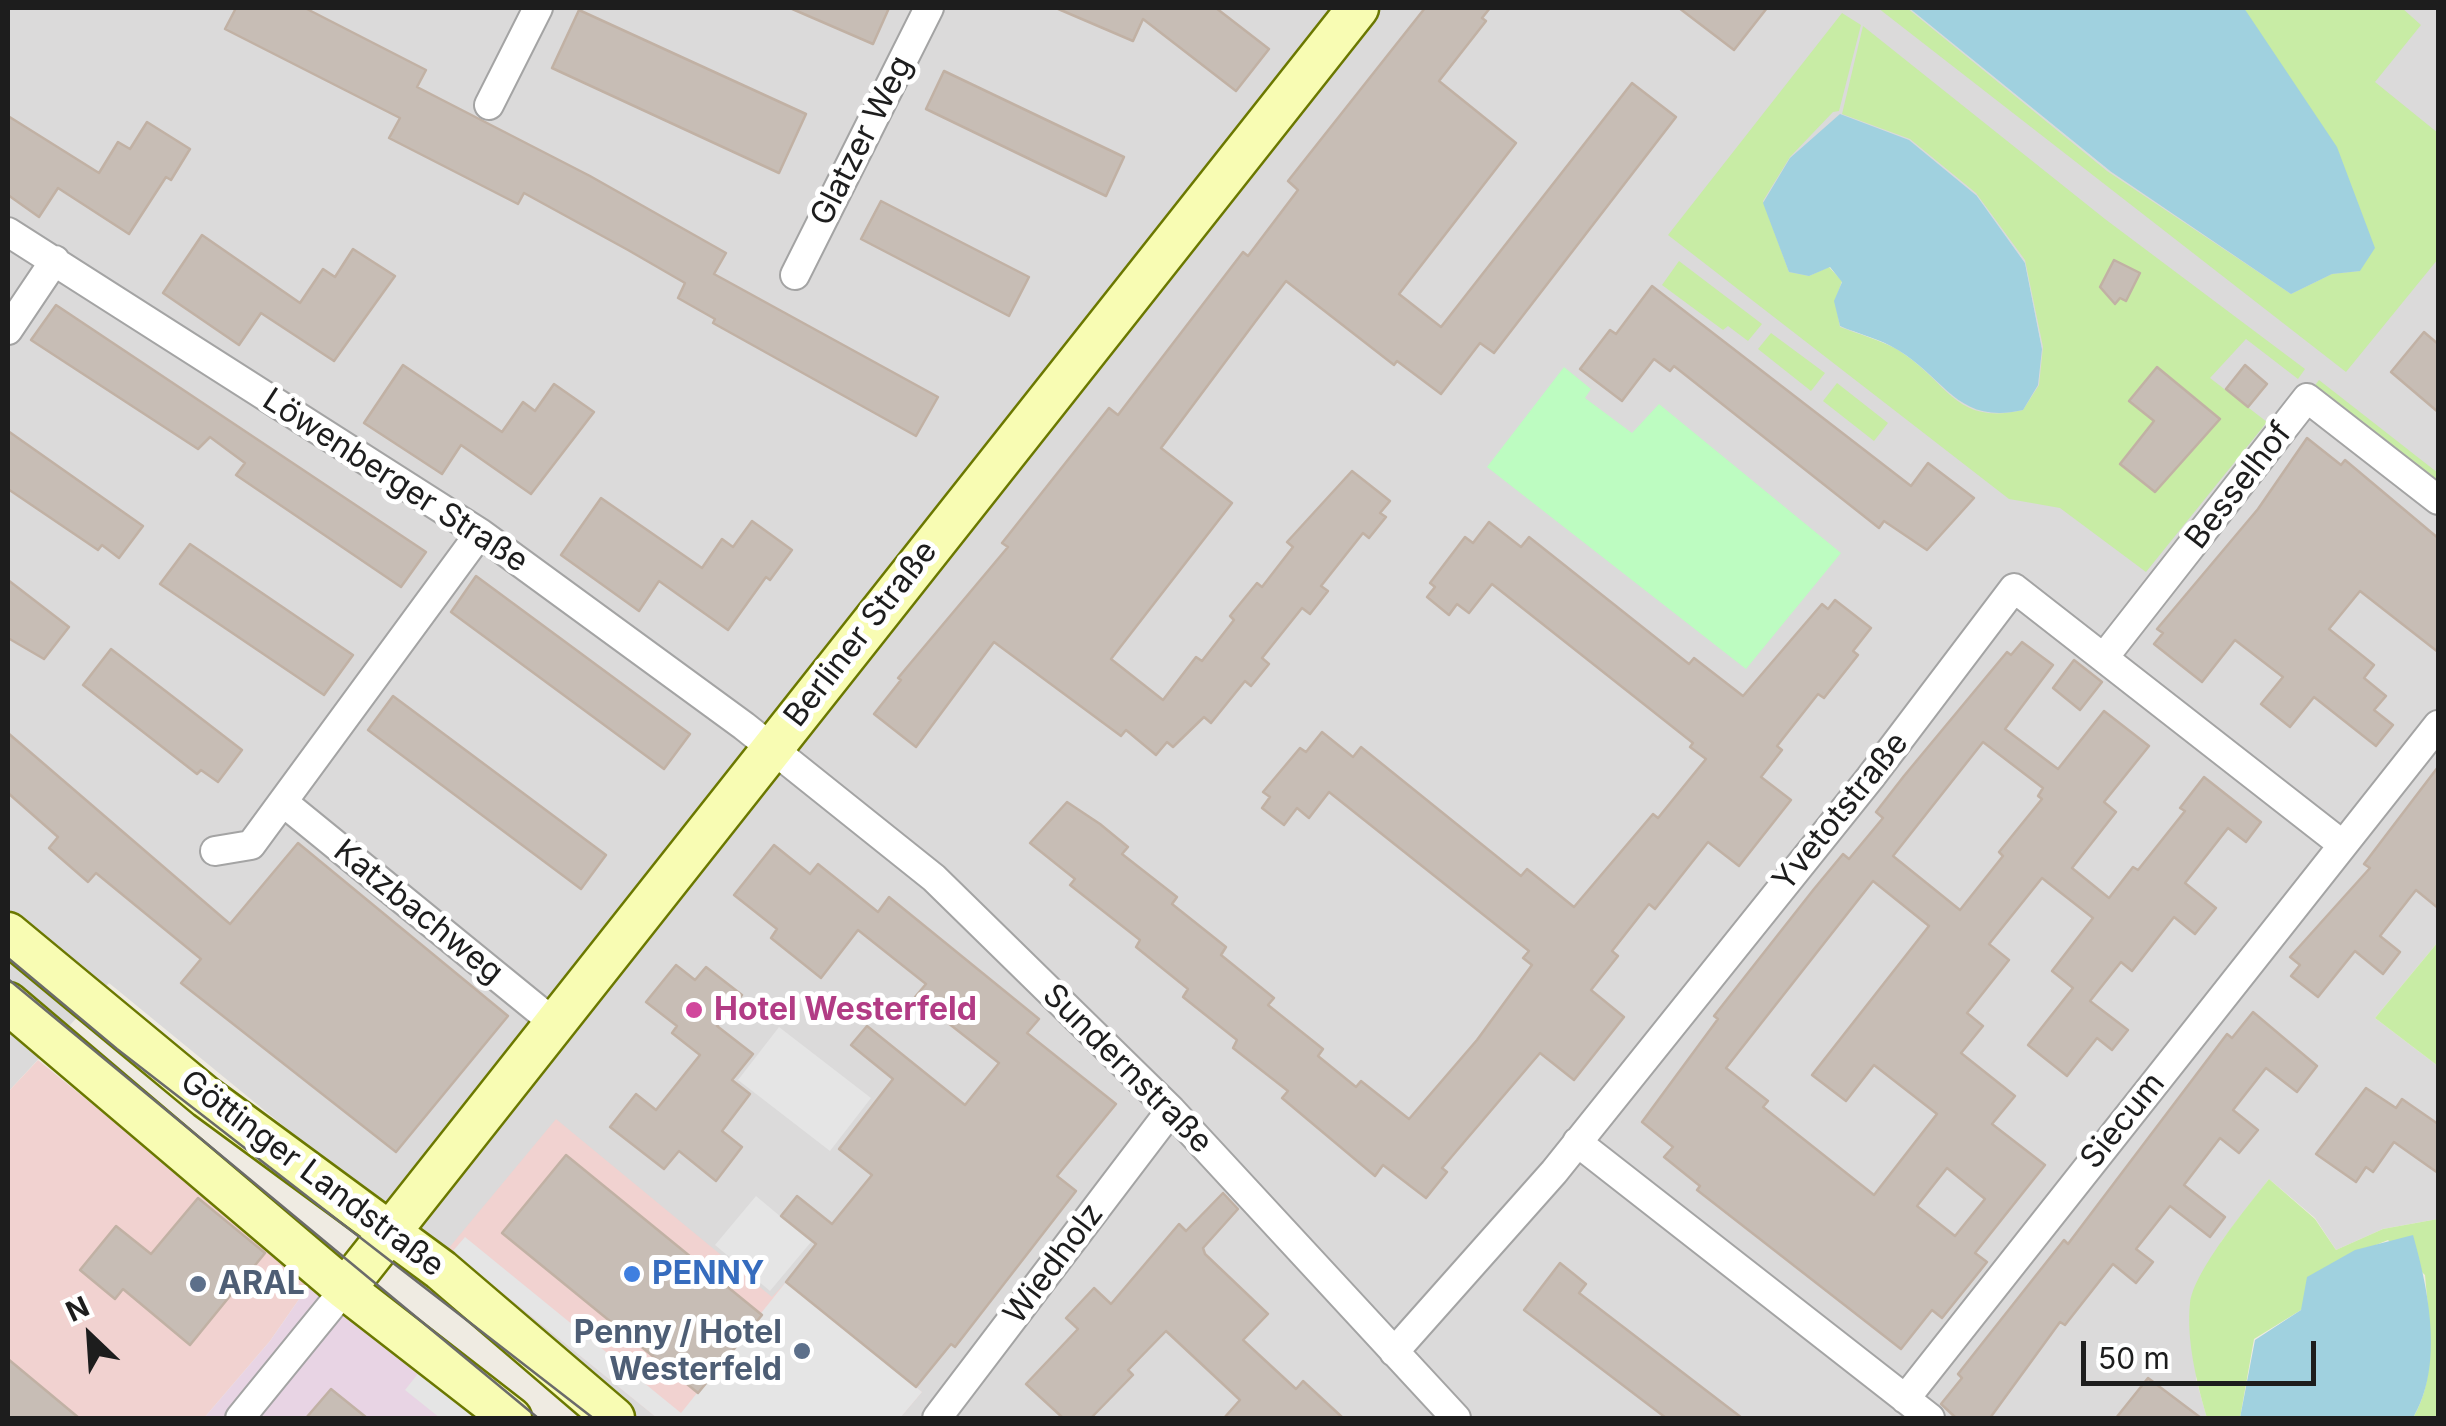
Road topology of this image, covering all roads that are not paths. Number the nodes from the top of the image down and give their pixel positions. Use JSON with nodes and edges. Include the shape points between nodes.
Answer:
{"nodes":[{"id":1,"x":538,"y":8,"type":"edge"},
{"id":2,"x":929,"y":8,"type":"edge"},
{"id":3,"x":1358,"y":8,"type":"edge"},
{"id":4,"x":489,"y":105,"type":"dead end"},
{"id":5,"x":8,"y":232,"type":"edge"},
{"id":6,"x":55,"y":260,"type":"junction"},
{"id":7,"x":795,"y":275,"type":"dead end"},
{"id":8,"x":8,"y":330,"type":"edge"},
{"id":9,"x":2438,"y":500,"type":"edge"},
{"id":10,"x":480,"y":533,"type":"junction"},
{"id":11,"x":2104,"y":656,"type":"junction"},
{"id":12,"x":2438,"y":725,"type":"edge"},
{"id":13,"x":770,"y":748,"type":"junction"},
{"id":14,"x":282,"y":802,"type":"junction"},
{"id":15,"x":2344,"y":845,"type":"junction"},
{"id":16,"x":215,"y":851,"type":"dead end"},
{"id":17,"x":8,"y":934,"type":"edge"},
{"id":18,"x":8,"y":1003,"type":"edge"},
{"id":19,"x":553,"y":1022,"type":"junction"},
{"id":20,"x":1171,"y":1110,"type":"junction"},
{"id":21,"x":1577,"y":1142,"type":"junction"},
{"id":22,"x":367,"y":1262,"type":"junction"},
{"id":23,"x":1394,"y":1352,"type":"junction"},
{"id":24,"x":1905,"y":1399,"type":"junction"},
{"id":25,"x":240,"y":1418,"type":"edge"},
{"id":26,"x":510,"y":1418,"type":"edge"},
{"id":27,"x":614,"y":1418,"type":"edge"},
{"id":28,"x":937,"y":1418,"type":"edge"},
{"id":29,"x":1456,"y":1418,"type":"edge"},
{"id":30,"x":1930,"y":1418,"type":"edge"}],
"edges":[{"from":1,"to":4,"type":"street"},
{"from":2,"to":7,"type":"street","name":"Glatzer Weg"},
{"from":3,"to":13,"type":"street","name":"Berliner Straße"},
{"from":5,"to":6,"type":"street","name":"Löwenberger Straße"},
{"from":6,"to":8,"type":"street"},
{"from":6,"to":10,"type":"street","name":"Löwenberger Straße"},
{"from":9,"to":11,"type":"street","name":"Besselhof","via":[[2307,398]]},
{"from":10,"to":13,"type":"street","name":"Löwenberger Straße"},
{"from":10,"to":14,"type":"street"},
{"from":11,"to":15,"type":"street","name":"Yvetotstraße"},
{"from":11,"to":21,"type":"street","name":"Yvetotstraße","via":[[2014,588]]},
{"from":12,"to":15,"type":"street"},
{"from":13,"to":19,"type":"street","name":"Berliner Straße"},
{"from":13,"to":20,"type":"street","name":"Sundernstraße","via":[[934,878]]},
{"from":14,"to":16,"type":"street","via":[[251,845]]},
{"from":14,"to":19,"type":"street","name":"Katzbachweg"},
{"from":15,"to":24,"type":"street","name":"Siecum"},
{"from":17,"to":22,"type":"street","name":"Göttinger Landstraße","via":[[206,1098]]},
{"from":18,"to":22,"type":"street","name":"Göttinger Landstraße"},
{"from":19,"to":22,"type":"street","name":"Berliner Straße"},
{"from":20,"to":23,"type":"street","name":"Sundernstraße"},
{"from":20,"to":28,"type":"street","name":"Wiedholz"},
{"from":21,"to":23,"type":"street","name":"Yvetotstraße"},
{"from":21,"to":24,"type":"street"},
{"from":22,"to":25,"type":"street"},
{"from":22,"to":26,"type":"street","name":"Göttinger Landstraße"},
{"from":22,"to":27,"type":"street","name":"Göttinger Landstraße","via":[[456,1283]]},
{"from":23,"to":29,"type":"street","name":"Sundernstraße"},
{"from":24,"to":30,"type":"street"}]}
